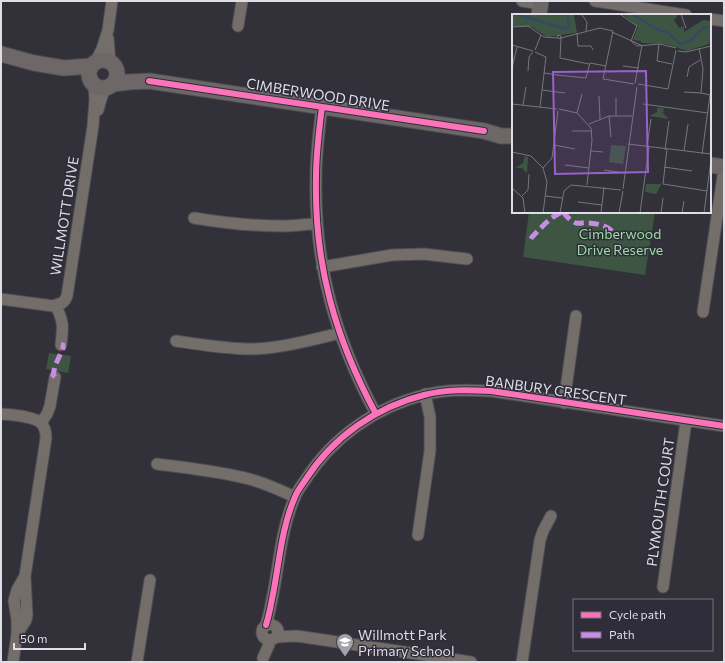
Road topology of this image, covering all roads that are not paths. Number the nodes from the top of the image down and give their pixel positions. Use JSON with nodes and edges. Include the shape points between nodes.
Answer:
{"nodes":[{"id":1,"x":112,"y":1,"type":"edge"},
{"id":2,"x":242,"y":1,"type":"edge"},
{"id":3,"x":522,"y":1,"type":"edge"},
{"id":4,"x":595,"y":1,"type":"edge"},
{"id":5,"x":540,"y":7,"type":"edge"},
{"id":6,"x":680,"y":14,"type":"edge"},
{"id":7,"x":711,"y":19,"type":"edge"},
{"id":8,"x":724,"y":21,"type":"edge"},
{"id":9,"x":238,"y":26,"type":"dead end"},
{"id":10,"x":1,"y":54,"type":"edge"},
{"id":11,"x":102,"y":74,"type":"junction"},
{"id":12,"x":322,"y":107,"type":"junction"},
{"id":13,"x":512,"y":128,"type":"edge"},
{"id":14,"x":484,"y":132,"type":"junction"},
{"id":15,"x":512,"y":136,"type":"edge"},
{"id":16,"x":711,"y":165,"type":"edge"},
{"id":17,"x":724,"y":168,"type":"edge"},
{"id":18,"x":194,"y":218,"type":"dead end"},
{"id":19,"x":317,"y":224,"type":"junction"},
{"id":20,"x":467,"y":259,"type":"dead end"},
{"id":21,"x":322,"y":267,"type":"junction"},
{"id":22,"x":1,"y":299,"type":"edge"},
{"id":23,"x":56,"y":306,"type":"junction"},
{"id":24,"x":703,"y":312,"type":"dead end"},
{"id":25,"x":576,"y":316,"type":"dead end"},
{"id":26,"x":340,"y":333,"type":"junction"},
{"id":27,"x":176,"y":341,"type":"dead end"},
{"id":28,"x":60,"y":344,"type":"dead end"},
{"id":29,"x":55,"y":377,"type":"dead end"},
{"id":30,"x":425,"y":394,"type":"junction"},
{"id":31,"x":564,"y":402,"type":"junction"},
{"id":32,"x":1,"y":414,"type":"edge"},
{"id":33,"x":376,"y":414,"type":"junction"},
{"id":34,"x":686,"y":421,"type":"junction"},
{"id":35,"x":41,"y":423,"type":"junction"},
{"id":36,"x":724,"y":426,"type":"edge"},
{"id":37,"x":157,"y":464,"type":"dead end"},
{"id":38,"x":295,"y":497,"type":"junction"},
{"id":39,"x":551,"y":516,"type":"dead end"},
{"id":40,"x":418,"y":536,"type":"dead end"},
{"id":41,"x":150,"y":580,"type":"dead end"},
{"id":42,"x":663,"y":587,"type":"dead end"},
{"id":43,"x":271,"y":632,"type":"junction"},
{"id":44,"x":263,"y":660,"type":"edge"},
{"id":45,"x":13,"y":662,"type":"edge"},
{"id":46,"x":137,"y":662,"type":"edge"},
{"id":47,"x":471,"y":662,"type":"edge"},
{"id":48,"x":522,"y":662,"type":"edge"}],
"edges":[{"from":1,"to":11,"type":"street","name":"WILLMOTT DRIVE","via":[[108,47]]},
{"from":2,"to":9,"type":"street"},
{"from":3,"to":5,"type":"street"},
{"from":4,"to":6,"type":"street"},
{"from":7,"to":8,"type":"street"},
{"from":10,"to":11,"type":"street","name":"CIMBERWOOD DRIVE","via":[[34,63]]},
{"from":11,"to":12,"type":"street","name":"CIMBERWOOD DRIVE","via":[[131,75],[149,81]]},
{"from":11,"to":23,"type":"street","name":"WILLMOTT DRIVE","via":[[101,99],[93,126],[68,289],[65,300]]},
{"from":12,"to":14,"type":"street","name":"CIMBERWOOD DRIVE"},
{"from":12,"to":19,"type":"street","via":[[317,152]]},
{"from":13,"to":14,"type":"street","name":"CIMBERWOOD DRIVE"},
{"from":14,"to":15,"type":"street","name":"CIMBERWOOD DRIVE"},
{"from":16,"to":17,"type":"street"},
{"from":17,"to":24,"type":"street"},
{"from":18,"to":19,"type":"street","via":[[256,226]]},
{"from":19,"to":21,"type":"street"},
{"from":20,"to":21,"type":"street","via":[[404,254]]},
{"from":21,"to":26,"type":"street"},
{"from":22,"to":23,"type":"street"},
{"from":23,"to":28,"type":"street","via":[[63,326]]},
{"from":25,"to":31,"type":"street"},
{"from":26,"to":27,"type":"street","via":[[306,342],[253,349]]},
{"from":26,"to":33,"type":"street","via":[[347,354]]},
{"from":29,"to":35,"type":"street","via":[[50,406]]},
{"from":30,"to":31,"type":"street","name":"BANBURY CRESCENT","via":[[472,390]]},
{"from":30,"to":33,"type":"street","name":"BANBURY CRESCENT"},
{"from":30,"to":40,"type":"street","via":[[431,439]]},
{"from":31,"to":34,"type":"street","name":"BANBURY CRESCENT"},
{"from":32,"to":35,"type":"street","via":[[30,418]]},
{"from":33,"to":38,"type":"street","name":"BANBURY CRESCENT","via":[[349,431],[325,453]]},
{"from":34,"to":36,"type":"street","name":"BANBURY CRESCENT"},
{"from":34,"to":42,"type":"street","name":"PLYMOUTH COURT"},
{"from":35,"to":45,"type":"street","via":[[46,438],[26,576],[17,590],[14,601],[17,634]]},
{"from":37,"to":38,"type":"street","via":[[250,479]]},
{"from":38,"to":43,"type":"street","name":"BANBURY CRESCENT","via":[[282,540],[272,604]]},
{"from":39,"to":48,"type":"street","via":[[540,540]]},
{"from":41,"to":46,"type":"street"},
{"from":43,"to":44,"type":"street","name":"BANBURY CRESCENT"},
{"from":43,"to":47,"type":"street"}]}
